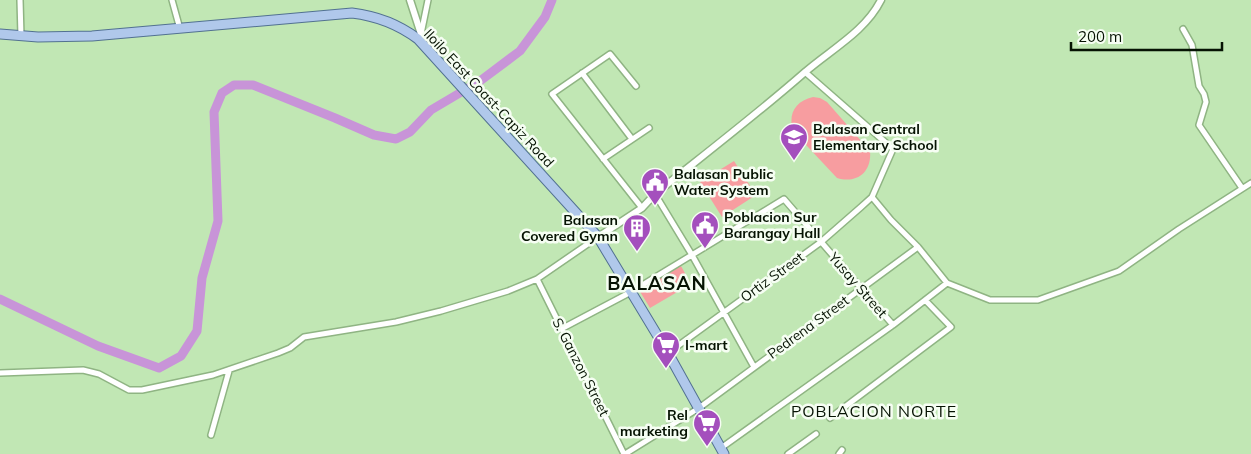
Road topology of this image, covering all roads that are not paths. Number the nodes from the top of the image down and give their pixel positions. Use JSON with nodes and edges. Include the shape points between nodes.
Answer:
{"nodes":[{"id":1,"x":20,"y":0,"type":"edge"},
{"id":2,"x":172,"y":0,"type":"edge"},
{"id":3,"x":410,"y":0,"type":"edge"},
{"id":4,"x":428,"y":0,"type":"edge"},
{"id":5,"x":881,"y":0,"type":"edge"},
{"id":6,"x":180,"y":29,"type":"junction"},
{"id":7,"x":1183,"y":29,"type":"dead end"},
{"id":8,"x":0,"y":34,"type":"edge"},
{"id":9,"x":21,"y":36,"type":"junction"},
{"id":10,"x":419,"y":36,"type":"junction"},
{"id":11,"x":805,"y":72,"type":"junction"},
{"id":12,"x":582,"y":73,"type":"junction"},
{"id":13,"x":636,"y":86,"type":"dead end"},
{"id":14,"x":649,"y":128,"type":"dead end"},
{"id":15,"x":632,"y":139,"type":"junction"},
{"id":16,"x":602,"y":159,"type":"junction"},
{"id":17,"x":1251,"y":183,"type":"edge"},
{"id":18,"x":1242,"y":188,"type":"junction"},
{"id":19,"x":656,"y":194,"type":"junction"},
{"id":20,"x":872,"y":196,"type":"junction"},
{"id":21,"x":642,"y":208,"type":"junction"},
{"id":22,"x":598,"y":237,"type":"junction"},
{"id":23,"x":821,"y":242,"type":"junction"},
{"id":24,"x":918,"y":248,"type":"junction"},
{"id":25,"x":692,"y":255,"type":"junction"},
{"id":26,"x":537,"y":279,"type":"junction"},
{"id":27,"x":947,"y":283,"type":"junction"},
{"id":28,"x":861,"y":288,"type":"junction"},
{"id":29,"x":630,"y":292,"type":"junction"},
{"id":30,"x":925,"y":300,"type":"junction"},
{"id":31,"x":724,"y":312,"type":"junction"},
{"id":32,"x":893,"y":325,"type":"junction"},
{"id":33,"x":561,"y":329,"type":"junction"},
{"id":34,"x":668,"y":353,"type":"junction"},
{"id":35,"x":754,"y":367,"type":"junction"},
{"id":36,"x":229,"y":371,"type":"junction"},
{"id":37,"x":0,"y":373,"type":"edge"},
{"id":38,"x":698,"y":408,"type":"junction"},
{"id":39,"x":830,"y":418,"type":"dead end"},
{"id":40,"x":816,"y":434,"type":"dead end"},
{"id":41,"x":210,"y":435,"type":"dead end"},
{"id":42,"x":722,"y":451,"type":"edge"},
{"id":43,"x":625,"y":454,"type":"edge"},
{"id":44,"x":788,"y":454,"type":"edge"}],
"edges":[{"from":1,"to":9,"type":"street"},
{"from":2,"to":6,"type":"street"},
{"from":3,"to":10,"type":"street"},
{"from":4,"to":10,"type":"street"},
{"from":5,"to":11,"type":"street","via":[[875,12],[840,46]]},
{"from":6,"to":9,"type":"main road","name":"Iloilo East Coast-Capiz Road","via":[[92,36]]},
{"from":6,"to":10,"type":"main road","name":"Iloilo East Coast-Capiz Road","via":[[352,13],[389,21]]},
{"from":7,"to":18,"type":"street","via":[[1192,45],[1206,102],[1199,125]]},
{"from":8,"to":9,"type":"main road","name":"Iloilo East Coast-Capiz Road"},
{"from":10,"to":22,"type":"main road","name":"Iloilo East Coast-Capiz Road","via":[[472,100]]},
{"from":11,"to":19,"type":"street"},
{"from":11,"to":20,"type":"street","via":[[894,149]]},
{"from":12,"to":13,"type":"street","via":[[610,54]]},
{"from":12,"to":15,"type":"street"},
{"from":12,"to":16,"type":"street","via":[[552,94]]},
{"from":14,"to":15,"type":"street"},
{"from":15,"to":16,"type":"street"},
{"from":16,"to":21,"type":"street"},
{"from":17,"to":18,"type":"street"},
{"from":18,"to":27,"type":"street","via":[[1118,270],[1038,300],[990,300]]},
{"from":19,"to":21,"type":"street"},
{"from":19,"to":25,"type":"street"},
{"from":20,"to":23,"type":"street","name":"Ortiz Street"},
{"from":20,"to":24,"type":"street"},
{"from":21,"to":22,"type":"street"},
{"from":22,"to":26,"type":"street"},
{"from":22,"to":29,"type":"main road","name":"Iloilo East Coast-Capiz Road"},
{"from":23,"to":25,"type":"street","name":"Yusay Street","via":[[784,198]]},
{"from":23,"to":28,"type":"street","name":"Yusay Street"},
{"from":23,"to":31,"type":"street","name":"Ortiz Street"},
{"from":24,"to":27,"type":"street"},
{"from":24,"to":28,"type":"street","name":"Pedrena Street"},
{"from":25,"to":29,"type":"street"},
{"from":25,"to":31,"type":"street"},
{"from":26,"to":33,"type":"street","name":"S. Ganzon Street"},
{"from":26,"to":36,"type":"street","via":[[442,311],[304,338],[290,348]]},
{"from":27,"to":30,"type":"street"},
{"from":28,"to":32,"type":"street","name":"Yusay Street"},
{"from":28,"to":35,"type":"street","name":"Pedrena Street"},
{"from":29,"to":33,"type":"street"},
{"from":29,"to":34,"type":"main road","name":"Iloilo East Coast-Capiz Road"},
{"from":30,"to":32,"type":"street"},
{"from":30,"to":39,"type":"street","via":[[951,327]]},
{"from":31,"to":34,"type":"street","name":"Ortiz Street"},
{"from":31,"to":35,"type":"street"},
{"from":32,"to":42,"type":"street"},
{"from":33,"to":43,"type":"street","name":"S. Ganzon Street"},
{"from":34,"to":38,"type":"main road","name":"Iloilo East Coast-Capiz Road"},
{"from":35,"to":38,"type":"street","name":"Pedrena Street"},
{"from":36,"to":37,"type":"street","via":[[142,390],[129,390],[99,374],[83,370]]},
{"from":36,"to":41,"type":"street"},
{"from":38,"to":42,"type":"main road","name":"Iloilo East Coast-Capiz Road"},
{"from":38,"to":43,"type":"street","name":"Pedrena Street"},
{"from":40,"to":44,"type":"street"}]}
